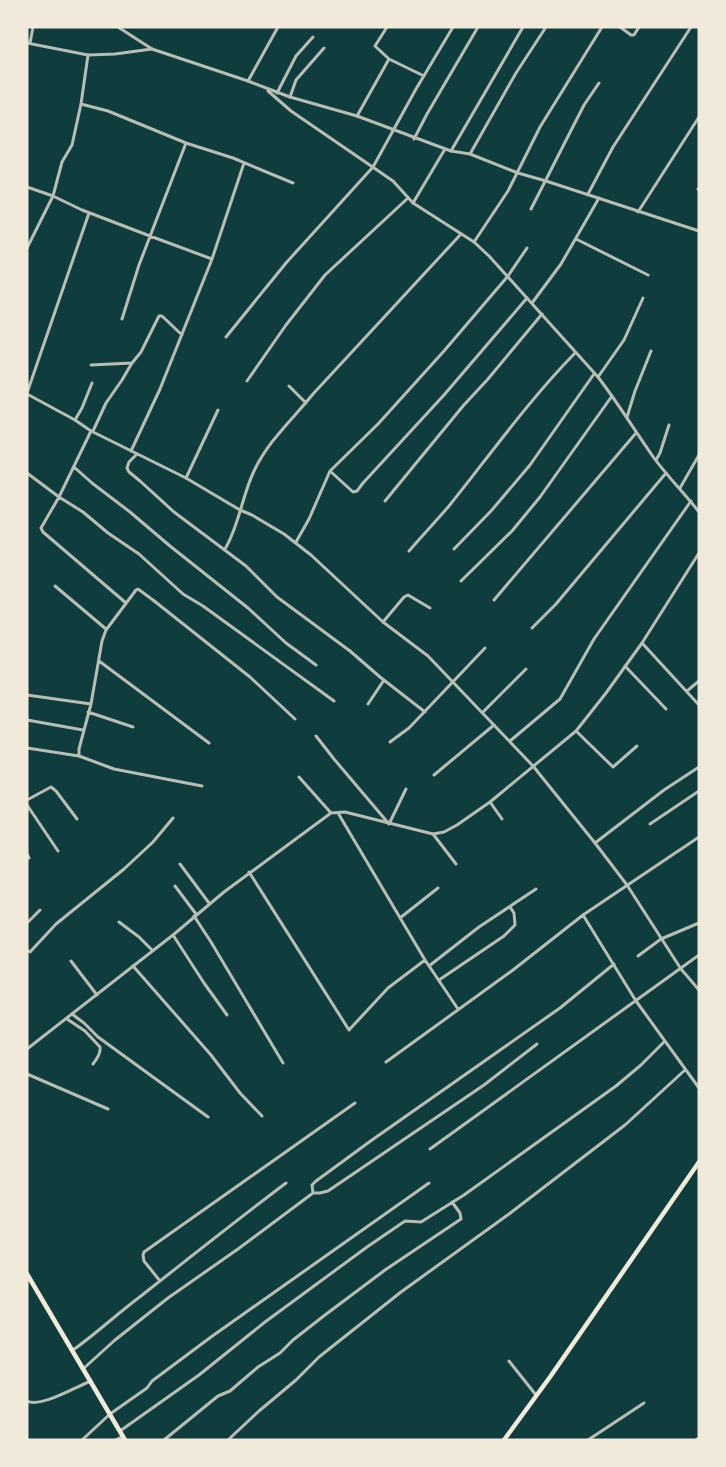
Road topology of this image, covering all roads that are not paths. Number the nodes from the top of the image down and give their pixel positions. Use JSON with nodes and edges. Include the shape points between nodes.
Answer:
{"nodes":[{"id":1,"x":33,"y":27,"type":"edge"},
{"id":2,"x":118,"y":27,"type":"edge"},
{"id":3,"x":278,"y":27,"type":"edge"},
{"id":4,"x":387,"y":27,"type":"edge"},
{"id":5,"x":453,"y":27,"type":"edge"},
{"id":6,"x":478,"y":27,"type":"edge"},
{"id":7,"x":523,"y":27,"type":"edge"},
{"id":8,"x":546,"y":27,"type":"edge"},
{"id":9,"x":602,"y":27,"type":"edge"},
{"id":10,"x":639,"y":27,"type":"edge"},
{"id":11,"x":691,"y":27,"type":"edge"},
{"id":12,"x":622,"y":28,"type":"edge"},
{"id":13,"x":313,"y":37,"type":"dead end"},
{"id":14,"x":29,"y":43,"type":"edge"},
{"id":15,"x":324,"y":48,"type":"dead end"},
{"id":16,"x":152,"y":49,"type":"junction"},
{"id":17,"x":88,"y":55,"type":"junction"},
{"id":18,"x":389,"y":59,"type":"junction"},
{"id":19,"x":424,"y":76,"type":"junction"},
{"id":20,"x":248,"y":81,"type":"junction"},
{"id":21,"x":599,"y":83,"type":"dead end"},
{"id":22,"x":265,"y":88,"type":"junction"},
{"id":23,"x":277,"y":93,"type":"junction"},
{"id":24,"x":290,"y":98,"type":"junction"},
{"id":25,"x":81,"y":104,"type":"junction"},
{"id":26,"x":357,"y":116,"type":"junction"},
{"id":27,"x":699,"y":117,"type":"edge"},
{"id":28,"x":394,"y":131,"type":"junction"},
{"id":29,"x":414,"y":139,"type":"junction"},
{"id":30,"x":186,"y":142,"type":"junction"},
{"id":31,"x":445,"y":149,"type":"junction"},
{"id":32,"x":451,"y":151,"type":"junction"},
{"id":33,"x":470,"y":154,"type":"junction"},
{"id":34,"x":244,"y":163,"type":"junction"},
{"id":35,"x":373,"y":166,"type":"junction"},
{"id":36,"x":518,"y":173,"type":"junction"},
{"id":37,"x":546,"y":181,"type":"junction"},
{"id":38,"x":293,"y":183,"type":"dead end"},
{"id":39,"x":27,"y":187,"type":"edge"},
{"id":40,"x":588,"y":194,"type":"junction"},
{"id":41,"x":53,"y":196,"type":"junction"},
{"id":42,"x":408,"y":198,"type":"junction"},
{"id":43,"x":599,"y":198,"type":"junction"},
{"id":44,"x":413,"y":203,"type":"junction"},
{"id":45,"x":531,"y":209,"type":"dead end"},
{"id":46,"x":638,"y":212,"type":"junction"},
{"id":47,"x":89,"y":213,"type":"junction"},
{"id":48,"x":699,"y":231,"type":"edge"},
{"id":49,"x":461,"y":234,"type":"junction"},
{"id":50,"x":150,"y":236,"type":"junction"},
{"id":51,"x":576,"y":239,"type":"junction"},
{"id":52,"x":474,"y":242,"type":"junction"},
{"id":53,"x":27,"y":248,"type":"edge"},
{"id":54,"x":527,"y":248,"type":"dead end"},
{"id":55,"x":212,"y":259,"type":"junction"},
{"id":56,"x":648,"y":275,"type":"dead end"},
{"id":57,"x":508,"y":276,"type":"junction"},
{"id":58,"x":527,"y":298,"type":"junction"},
{"id":59,"x":643,"y":298,"type":"dead end"},
{"id":60,"x":532,"y":303,"type":"junction"},
{"id":61,"x":542,"y":314,"type":"junction"},
{"id":62,"x":122,"y":319,"type":"dead end"},
{"id":63,"x":182,"y":335,"type":"junction"},
{"id":64,"x":226,"y":337,"type":"dead end"},
{"id":65,"x":651,"y":351,"type":"dead end"},
{"id":66,"x":576,"y":353,"type":"junction"},
{"id":67,"x":132,"y":363,"type":"junction"},
{"id":68,"x":91,"y":365,"type":"dead end"},
{"id":69,"x":596,"y":375,"type":"junction"},
{"id":70,"x":247,"y":381,"type":"dead end"},
{"id":71,"x":92,"y":383,"type":"dead end"},
{"id":72,"x":289,"y":386,"type":"dead end"},
{"id":73,"x":27,"y":394,"type":"edge"},
{"id":74,"x":612,"y":396,"type":"junction"},
{"id":75,"x":306,"y":403,"type":"junction"},
{"id":76,"x":218,"y":410,"type":"dead end"},
{"id":77,"x":626,"y":419,"type":"junction"},
{"id":78,"x":75,"y":420,"type":"junction"},
{"id":79,"x":669,"y":425,"type":"dead end"},
{"id":80,"x":92,"y":431,"type":"junction"},
{"id":81,"x":636,"y":433,"type":"junction"},
{"id":82,"x":131,"y":451,"type":"junction"},
{"id":83,"x":137,"y":454,"type":"junction"},
{"id":84,"x":699,"y":455,"type":"edge"},
{"id":85,"x":656,"y":460,"type":"junction"},
{"id":86,"x":74,"y":467,"type":"junction"},
{"id":87,"x":330,"y":471,"type":"junction"},
{"id":88,"x":27,"y":473,"type":"edge"},
{"id":89,"x":666,"y":473,"type":"junction"},
{"id":90,"x":186,"y":478,"type":"junction"},
{"id":91,"x":680,"y":488,"type":"junction"},
{"id":92,"x":59,"y":497,"type":"junction"},
{"id":93,"x":386,"y":501,"type":"dead end"},
{"id":94,"x":691,"y":501,"type":"junction"},
{"id":95,"x":240,"y":510,"type":"junction"},
{"id":96,"x":699,"y":512,"type":"edge"},
{"id":97,"x":296,"y":542,"type":"junction"},
{"id":98,"x":225,"y":549,"type":"junction"},
{"id":99,"x":454,"y":549,"type":"dead end"},
{"id":100,"x":409,"y":550,"type":"dead end"},
{"id":101,"x":699,"y":553,"type":"edge"},
{"id":102,"x":461,"y":581,"type":"dead end"},
{"id":103,"x":55,"y":586,"type":"dead end"},
{"id":104,"x":494,"y":600,"type":"dead end"},
{"id":105,"x":126,"y":603,"type":"junction"},
{"id":106,"x":430,"y":608,"type":"dead end"},
{"id":107,"x":383,"y":622,"type":"junction"},
{"id":108,"x":532,"y":628,"type":"dead end"},
{"id":109,"x":106,"y":630,"type":"junction"},
{"id":110,"x":642,"y":643,"type":"junction"},
{"id":111,"x":485,"y":648,"type":"dead end"},
{"id":112,"x":99,"y":661,"type":"junction"},
{"id":113,"x":316,"y":665,"type":"dead end"},
{"id":114,"x":625,"y":666,"type":"junction"},
{"id":115,"x":526,"y":669,"type":"dead end"},
{"id":116,"x":384,"y":680,"type":"junction"},
{"id":117,"x":453,"y":681,"type":"junction"},
{"id":118,"x":699,"y":681,"type":"edge"},
{"id":119,"x":687,"y":691,"type":"junction"},
{"id":120,"x":27,"y":695,"type":"edge"},
{"id":121,"x":334,"y":701,"type":"dead end"},
{"id":122,"x":91,"y":704,"type":"junction"},
{"id":123,"x":368,"y":704,"type":"dead end"},
{"id":124,"x":699,"y":705,"type":"edge"},
{"id":125,"x":666,"y":709,"type":"dead end"},
{"id":126,"x":88,"y":712,"type":"junction"},
{"id":127,"x":425,"y":712,"type":"junction"},
{"id":128,"x":483,"y":712,"type":"junction"},
{"id":129,"x":295,"y":719,"type":"dead end"},
{"id":130,"x":27,"y":720,"type":"edge"},
{"id":131,"x":494,"y":725,"type":"junction"},
{"id":132,"x":134,"y":727,"type":"dead end"},
{"id":133,"x":83,"y":730,"type":"junction"},
{"id":134,"x":576,"y":731,"type":"junction"},
{"id":135,"x":316,"y":736,"type":"dead end"},
{"id":136,"x":510,"y":741,"type":"junction"},
{"id":137,"x":390,"y":742,"type":"dead end"},
{"id":138,"x":209,"y":743,"type":"dead end"},
{"id":139,"x":637,"y":746,"type":"dead end"},
{"id":140,"x":27,"y":748,"type":"edge"},
{"id":141,"x":79,"y":756,"type":"junction"},
{"id":142,"x":533,"y":766,"type":"junction"},
{"id":143,"x":699,"y":767,"type":"edge"},
{"id":144,"x":434,"y":775,"type":"dead end"},
{"id":145,"x":299,"y":777,"type":"dead end"},
{"id":146,"x":202,"y":786,"type":"dead end"},
{"id":147,"x":406,"y":789,"type":"dead end"},
{"id":148,"x":699,"y":791,"type":"edge"},
{"id":149,"x":27,"y":800,"type":"edge"},
{"id":150,"x":490,"y":802,"type":"junction"},
{"id":151,"x":27,"y":805,"type":"edge"},
{"id":152,"x":337,"y":811,"type":"junction"},
{"id":153,"x":331,"y":813,"type":"junction"},
{"id":154,"x":173,"y":818,"type":"dead end"},
{"id":155,"x":77,"y":819,"type":"dead end"},
{"id":156,"x":502,"y":819,"type":"dead end"},
{"id":157,"x":389,"y":824,"type":"junction"},
{"id":158,"x":650,"y":824,"type":"dead end"},
{"id":159,"x":434,"y":834,"type":"junction"},
{"id":160,"x":699,"y":837,"type":"edge"},
{"id":161,"x":595,"y":843,"type":"junction"},
{"id":162,"x":58,"y":851,"type":"dead end"},
{"id":163,"x":180,"y":864,"type":"dead end"},
{"id":164,"x":456,"y":864,"type":"dead end"},
{"id":165,"x":249,"y":873,"type":"junction"},
{"id":166,"x":627,"y":885,"type":"junction"},
{"id":167,"x":175,"y":886,"type":"dead end"},
{"id":168,"x":438,"y":888,"type":"dead end"},
{"id":169,"x":536,"y":889,"type":"dead end"},
{"id":170,"x":209,"y":903,"type":"junction"},
{"id":171,"x":510,"y":907,"type":"junction"},
{"id":172,"x":40,"y":910,"type":"dead end"},
{"id":173,"x":195,"y":915,"type":"junction"},
{"id":174,"x":583,"y":915,"type":"junction"},
{"id":175,"x":400,"y":918,"type":"junction"},
{"id":176,"x":119,"y":922,"type":"dead end"},
{"id":177,"x":27,"y":923,"type":"edge"},
{"id":178,"x":699,"y":923,"type":"edge"},
{"id":179,"x":173,"y":935,"type":"junction"},
{"id":180,"x":661,"y":939,"type":"junction"},
{"id":181,"x":27,"y":950,"type":"edge"},
{"id":182,"x":152,"y":950,"type":"junction"},
{"id":183,"x":699,"y":955,"type":"edge"},
{"id":184,"x":638,"y":956,"type":"dead end"},
{"id":185,"x":425,"y":960,"type":"junction"},
{"id":186,"x":71,"y":962,"type":"dead end"},
{"id":187,"x":614,"y":964,"type":"junction"},
{"id":188,"x":133,"y":966,"type":"junction"},
{"id":189,"x":429,"y":966,"type":"junction"},
{"id":190,"x":681,"y":969,"type":"junction"},
{"id":191,"x":439,"y":980,"type":"junction"},
{"id":192,"x":699,"y":990,"type":"edge"},
{"id":193,"x":97,"y":995,"type":"junction"},
{"id":194,"x":636,"y":1000,"type":"junction"},
{"id":195,"x":458,"y":1009,"type":"junction"},
{"id":196,"x":72,"y":1014,"type":"junction"},
{"id":197,"x":227,"y":1016,"type":"dead end"},
{"id":198,"x":67,"y":1019,"type":"junction"},
{"id":199,"x":665,"y":1041,"type":"junction"},
{"id":200,"x":537,"y":1044,"type":"dead end"},
{"id":201,"x":27,"y":1049,"type":"edge"},
{"id":202,"x":282,"y":1062,"type":"dead end"},
{"id":203,"x":386,"y":1062,"type":"dead end"},
{"id":204,"x":93,"y":1064,"type":"dead end"},
{"id":205,"x":685,"y":1070,"type":"junction"},
{"id":206,"x":27,"y":1074,"type":"edge"},
{"id":207,"x":699,"y":1088,"type":"edge"},
{"id":208,"x":355,"y":1103,"type":"dead end"},
{"id":209,"x":108,"y":1109,"type":"dead end"},
{"id":210,"x":262,"y":1116,"type":"dead end"},
{"id":211,"x":208,"y":1117,"type":"dead end"},
{"id":212,"x":430,"y":1149,"type":"dead end"},
{"id":213,"x":699,"y":1162,"type":"edge"},
{"id":214,"x":286,"y":1183,"type":"dead end"},
{"id":215,"x":429,"y":1183,"type":"dead end"},
{"id":216,"x":314,"y":1193,"type":"junction"},
{"id":217,"x":452,"y":1202,"type":"junction"},
{"id":218,"x":27,"y":1274,"type":"edge"},
{"id":219,"x":160,"y":1281,"type":"junction"},
{"id":220,"x":73,"y":1350,"type":"junction"},
{"id":221,"x":509,"y":1361,"type":"dead end"},
{"id":222,"x":83,"y":1369,"type":"junction"},
{"id":223,"x":91,"y":1381,"type":"junction"},
{"id":224,"x":537,"y":1395,"type":"junction"},
{"id":225,"x":27,"y":1401,"type":"edge"},
{"id":226,"x":644,"y":1403,"type":"dead end"},
{"id":227,"x":110,"y":1414,"type":"junction"},
{"id":228,"x":123,"y":1436,"type":"edge"},
{"id":229,"x":82,"y":1440,"type":"edge"},
{"id":230,"x":116,"y":1440,"type":"edge"},
{"id":231,"x":164,"y":1440,"type":"edge"},
{"id":232,"x":228,"y":1440,"type":"edge"},
{"id":233,"x":504,"y":1440,"type":"edge"},
{"id":234,"x":588,"y":1440,"type":"edge"}],
"edges":[{"from":1,"to":14,"type":"street"},
{"from":2,"to":16,"type":"street"},
{"from":3,"to":20,"type":"street"},
{"from":4,"to":18,"type":"street","via":[[375,46]]},
{"from":5,"to":19,"type":"street"},
{"from":6,"to":29,"type":"street"},
{"from":7,"to":32,"type":"street"},
{"from":8,"to":33,"type":"street"},
{"from":9,"to":36,"type":"street","via":[[540,127]]},
{"from":10,"to":12,"type":"street","via":[[632,35]]},
{"from":11,"to":40,"type":"street","via":[[613,147]]},
{"from":13,"to":23,"type":"street","via":[[296,56]]},
{"from":14,"to":17,"type":"street"},
{"from":15,"to":24,"type":"street","via":[[297,80]]},
{"from":16,"to":17,"type":"street"},
{"from":16,"to":20,"type":"street"},
{"from":17,"to":25,"type":"street"},
{"from":18,"to":19,"type":"street"},
{"from":18,"to":26,"type":"street"},
{"from":19,"to":28,"type":"street"},
{"from":20,"to":22,"type":"street"},
{"from":21,"to":37,"type":"street"},
{"from":22,"to":23,"type":"street"},
{"from":22,"to":35,"type":"street","via":[[291,111]]},
{"from":23,"to":24,"type":"street"},
{"from":24,"to":26,"type":"street"},
{"from":25,"to":30,"type":"street"},
{"from":25,"to":41,"type":"street","via":[[72,145],[62,162]]},
{"from":26,"to":28,"type":"street"},
{"from":27,"to":46,"type":"street"},
{"from":28,"to":29,"type":"street"},
{"from":28,"to":35,"type":"street"},
{"from":29,"to":31,"type":"street"},
{"from":30,"to":34,"type":"street"},
{"from":30,"to":50,"type":"street"},
{"from":31,"to":32,"type":"street"},
{"from":31,"to":44,"type":"street"},
{"from":32,"to":33,"type":"street"},
{"from":33,"to":36,"type":"street"},
{"from":34,"to":38,"type":"street"},
{"from":34,"to":55,"type":"street"},
{"from":35,"to":42,"type":"street"},
{"from":35,"to":64,"type":"street"},
{"from":36,"to":37,"type":"street"},
{"from":36,"to":52,"type":"street"},
{"from":37,"to":40,"type":"street"},
{"from":37,"to":45,"type":"street"},
{"from":39,"to":41,"type":"street"},
{"from":40,"to":43,"type":"street"},
{"from":41,"to":47,"type":"street"},
{"from":41,"to":53,"type":"street"},
{"from":42,"to":44,"type":"street"},
{"from":42,"to":70,"type":"street","via":[[325,275]]},
{"from":43,"to":46,"type":"street"},
{"from":43,"to":51,"type":"street"},
{"from":44,"to":49,"type":"street"},
{"from":46,"to":48,"type":"street"},
{"from":47,"to":50,"type":"street"},
{"from":47,"to":73,"type":"street"},
{"from":49,"to":52,"type":"street"},
{"from":49,"to":75,"type":"street"},
{"from":50,"to":55,"type":"street"},
{"from":50,"to":62,"type":"street"},
{"from":51,"to":56,"type":"street"},
{"from":51,"to":60,"type":"street"},
{"from":52,"to":57,"type":"street"},
{"from":54,"to":57,"type":"street"},
{"from":55,"to":63,"type":"street"},
{"from":57,"to":58,"type":"street"},
{"from":57,"to":87,"type":"street","via":[[378,424]]},
{"from":58,"to":60,"type":"street"},
{"from":58,"to":87,"type":"street","via":[[357,491],[353,492]]},
{"from":59,"to":69,"type":"street","via":[[624,340]]},
{"from":60,"to":61,"type":"street"},
{"from":61,"to":66,"type":"street"},
{"from":61,"to":93,"type":"street"},
{"from":63,"to":67,"type":"street","via":[[159,316]]},
{"from":63,"to":82,"type":"street"},
{"from":65,"to":77,"type":"street"},
{"from":66,"to":69,"type":"street"},
{"from":66,"to":100,"type":"street"},
{"from":67,"to":68,"type":"street"},
{"from":67,"to":80,"type":"street"},
{"from":69,"to":74,"type":"street"},
{"from":69,"to":99,"type":"street","via":[[530,465]]},
{"from":71,"to":78,"type":"street"},
{"from":72,"to":75,"type":"street"},
{"from":73,"to":78,"type":"street"},
{"from":74,"to":77,"type":"street"},
{"from":74,"to":102,"type":"street","via":[[540,497]]},
{"from":75,"to":95,"type":"street","via":[[266,449]]},
{"from":76,"to":90,"type":"street"},
{"from":77,"to":81,"type":"street"},
{"from":78,"to":80,"type":"street"},
{"from":79,"to":85,"type":"street"},
{"from":80,"to":82,"type":"street"},
{"from":80,"to":86,"type":"street"},
{"from":81,"to":85,"type":"street"},
{"from":81,"to":104,"type":"street"},
{"from":82,"to":83,"type":"street"},
{"from":83,"to":90,"type":"street"},
{"from":83,"to":98,"type":"street","via":[[128,464],[129,472],[174,512]]},
{"from":84,"to":91,"type":"street"},
{"from":85,"to":89,"type":"street"},
{"from":86,"to":92,"type":"street"},
{"from":86,"to":113,"type":"street"},
{"from":87,"to":97,"type":"street"},
{"from":88,"to":92,"type":"street"},
{"from":89,"to":91,"type":"street"},
{"from":89,"to":108,"type":"street"},
{"from":90,"to":95,"type":"street"},
{"from":91,"to":94,"type":"street"},
{"from":92,"to":105,"type":"street","via":[[40,528]]},
{"from":92,"to":121,"type":"street","via":[[139,554],[183,594]]},
{"from":94,"to":96,"type":"street"},
{"from":94,"to":136,"type":"street","via":[[594,639],[560,699]]},
{"from":95,"to":97,"type":"street"},
{"from":95,"to":98,"type":"street"},
{"from":97,"to":107,"type":"street"},
{"from":98,"to":116,"type":"street","via":[[277,597]]},
{"from":101,"to":110,"type":"street"},
{"from":103,"to":109,"type":"street"},
{"from":105,"to":109,"type":"street"},
{"from":105,"to":129,"type":"street","via":[[138,589],[250,677]]},
{"from":106,"to":107,"type":"street","via":[[408,595]]},
{"from":107,"to":117,"type":"street","via":[[428,656]]},
{"from":109,"to":112,"type":"street"},
{"from":110,"to":114,"type":"street"},
{"from":110,"to":119,"type":"street"},
{"from":111,"to":117,"type":"street"},
{"from":112,"to":122,"type":"street"},
{"from":112,"to":138,"type":"street"},
{"from":114,"to":125,"type":"street"},
{"from":114,"to":134,"type":"street"},
{"from":115,"to":128,"type":"street"},
{"from":116,"to":123,"type":"street"},
{"from":116,"to":127,"type":"street"},
{"from":117,"to":127,"type":"street"},
{"from":117,"to":128,"type":"street"},
{"from":118,"to":119,"type":"street"},
{"from":119,"to":124,"type":"street"},
{"from":120,"to":122,"type":"street"},
{"from":122,"to":126,"type":"street"},
{"from":126,"to":132,"type":"street"},
{"from":126,"to":133,"type":"street"},
{"from":127,"to":137,"type":"street"},
{"from":128,"to":131,"type":"street"},
{"from":130,"to":133,"type":"street"},
{"from":131,"to":136,"type":"street"},
{"from":131,"to":144,"type":"street"},
{"from":133,"to":141,"type":"street"},
{"from":134,"to":139,"type":"street","via":[[613,767]]},
{"from":134,"to":142,"type":"street"},
{"from":135,"to":157,"type":"street"},
{"from":136,"to":142,"type":"street"},
{"from":140,"to":141,"type":"street"},
{"from":141,"to":146,"type":"street","via":[[114,770]]},
{"from":142,"to":150,"type":"street"},
{"from":142,"to":161,"type":"street"},
{"from":143,"to":161,"type":"street"},
{"from":145,"to":153,"type":"street"},
{"from":147,"to":157,"type":"street"},
{"from":148,"to":158,"type":"street"},
{"from":149,"to":155,"type":"street","via":[[51,787]]},
{"from":150,"to":156,"type":"street"},
{"from":150,"to":159,"type":"street","via":[[458,825]]},
{"from":151,"to":162,"type":"street"},
{"from":152,"to":153,"type":"street"},
{"from":152,"to":157,"type":"street"},
{"from":152,"to":175,"type":"street"},
{"from":153,"to":165,"type":"street"},
{"from":154,"to":181,"type":"street","via":[[124,869],[56,924],[30,952]]},
{"from":157,"to":159,"type":"street"},
{"from":159,"to":164,"type":"street"},
{"from":160,"to":166,"type":"street"},
{"from":161,"to":166,"type":"street"},
{"from":163,"to":170,"type":"street"},
{"from":165,"to":170,"type":"street"},
{"from":165,"to":185,"type":"street","via":[[349,1030],[388,988]]},
{"from":166,"to":174,"type":"street"},
{"from":166,"to":180,"type":"street"},
{"from":167,"to":173,"type":"street"},
{"from":168,"to":175,"type":"street"},
{"from":169,"to":171,"type":"street"},
{"from":170,"to":173,"type":"street"},
{"from":171,"to":189,"type":"street"},
{"from":171,"to":191,"type":"street","via":[[515,925]]},
{"from":172,"to":177,"type":"street"},
{"from":173,"to":179,"type":"street"},
{"from":173,"to":202,"type":"street"},
{"from":174,"to":187,"type":"street"},
{"from":174,"to":195,"type":"street"},
{"from":175,"to":185,"type":"street"},
{"from":176,"to":182,"type":"street"},
{"from":178,"to":180,"type":"street"},
{"from":179,"to":182,"type":"street"},
{"from":179,"to":197,"type":"street"},
{"from":180,"to":184,"type":"street"},
{"from":180,"to":190,"type":"street"},
{"from":182,"to":188,"type":"street"},
{"from":183,"to":190,"type":"street"},
{"from":185,"to":189,"type":"street"},
{"from":186,"to":193,"type":"street"},
{"from":187,"to":194,"type":"street"},
{"from":187,"to":216,"type":"street","via":[[560,1008],[316,1181],[312,1185]]},
{"from":188,"to":193,"type":"street"},
{"from":188,"to":210,"type":"street"},
{"from":189,"to":191,"type":"street"},
{"from":190,"to":192,"type":"street"},
{"from":190,"to":194,"type":"street"},
{"from":191,"to":195,"type":"street"},
{"from":193,"to":196,"type":"street"},
{"from":194,"to":199,"type":"street"},
{"from":194,"to":212,"type":"street"},
{"from":195,"to":203,"type":"street"},
{"from":196,"to":198,"type":"street"},
{"from":196,"to":211,"type":"street"},
{"from":198,"to":201,"type":"street"},
{"from":198,"to":204,"type":"street","via":[[100,1047]]},
{"from":199,"to":205,"type":"street"},
{"from":199,"to":217,"type":"street","via":[[616,1086]]},
{"from":200,"to":216,"type":"street","via":[[484,1085],[328,1191]]},
{"from":205,"to":207,"type":"street"},
{"from":205,"to":232,"type":"street","via":[[625,1125],[319,1357]]},
{"from":206,"to":209,"type":"street"},
{"from":208,"to":219,"type":"street","via":[[144,1252],[144,1261]]},
{"from":213,"to":224,"type":"main road"},
{"from":214,"to":219,"type":"street"},
{"from":215,"to":227,"type":"street","via":[[211,1337]]},
{"from":216,"to":222,"type":"street","via":[[168,1298]]},
{"from":217,"to":228,"type":"street","via":[[421,1222],[405,1221],[367,1247],[265,1322]]},
{"from":217,"to":231,"type":"street","via":[[461,1219],[325,1315]]},
{"from":218,"to":220,"type":"main road"},
{"from":219,"to":220,"type":"street"},
{"from":220,"to":222,"type":"main road"},
{"from":221,"to":224,"type":"street"},
{"from":222,"to":223,"type":"main road"},
{"from":223,"to":225,"type":"street","via":[[44,1401]]},
{"from":223,"to":227,"type":"main road"},
{"from":224,"to":233,"type":"main road"},
{"from":226,"to":234,"type":"street"},
{"from":227,"to":228,"type":"main road"},
{"from":227,"to":229,"type":"street"},
{"from":228,"to":230,"type":"street"}]}
